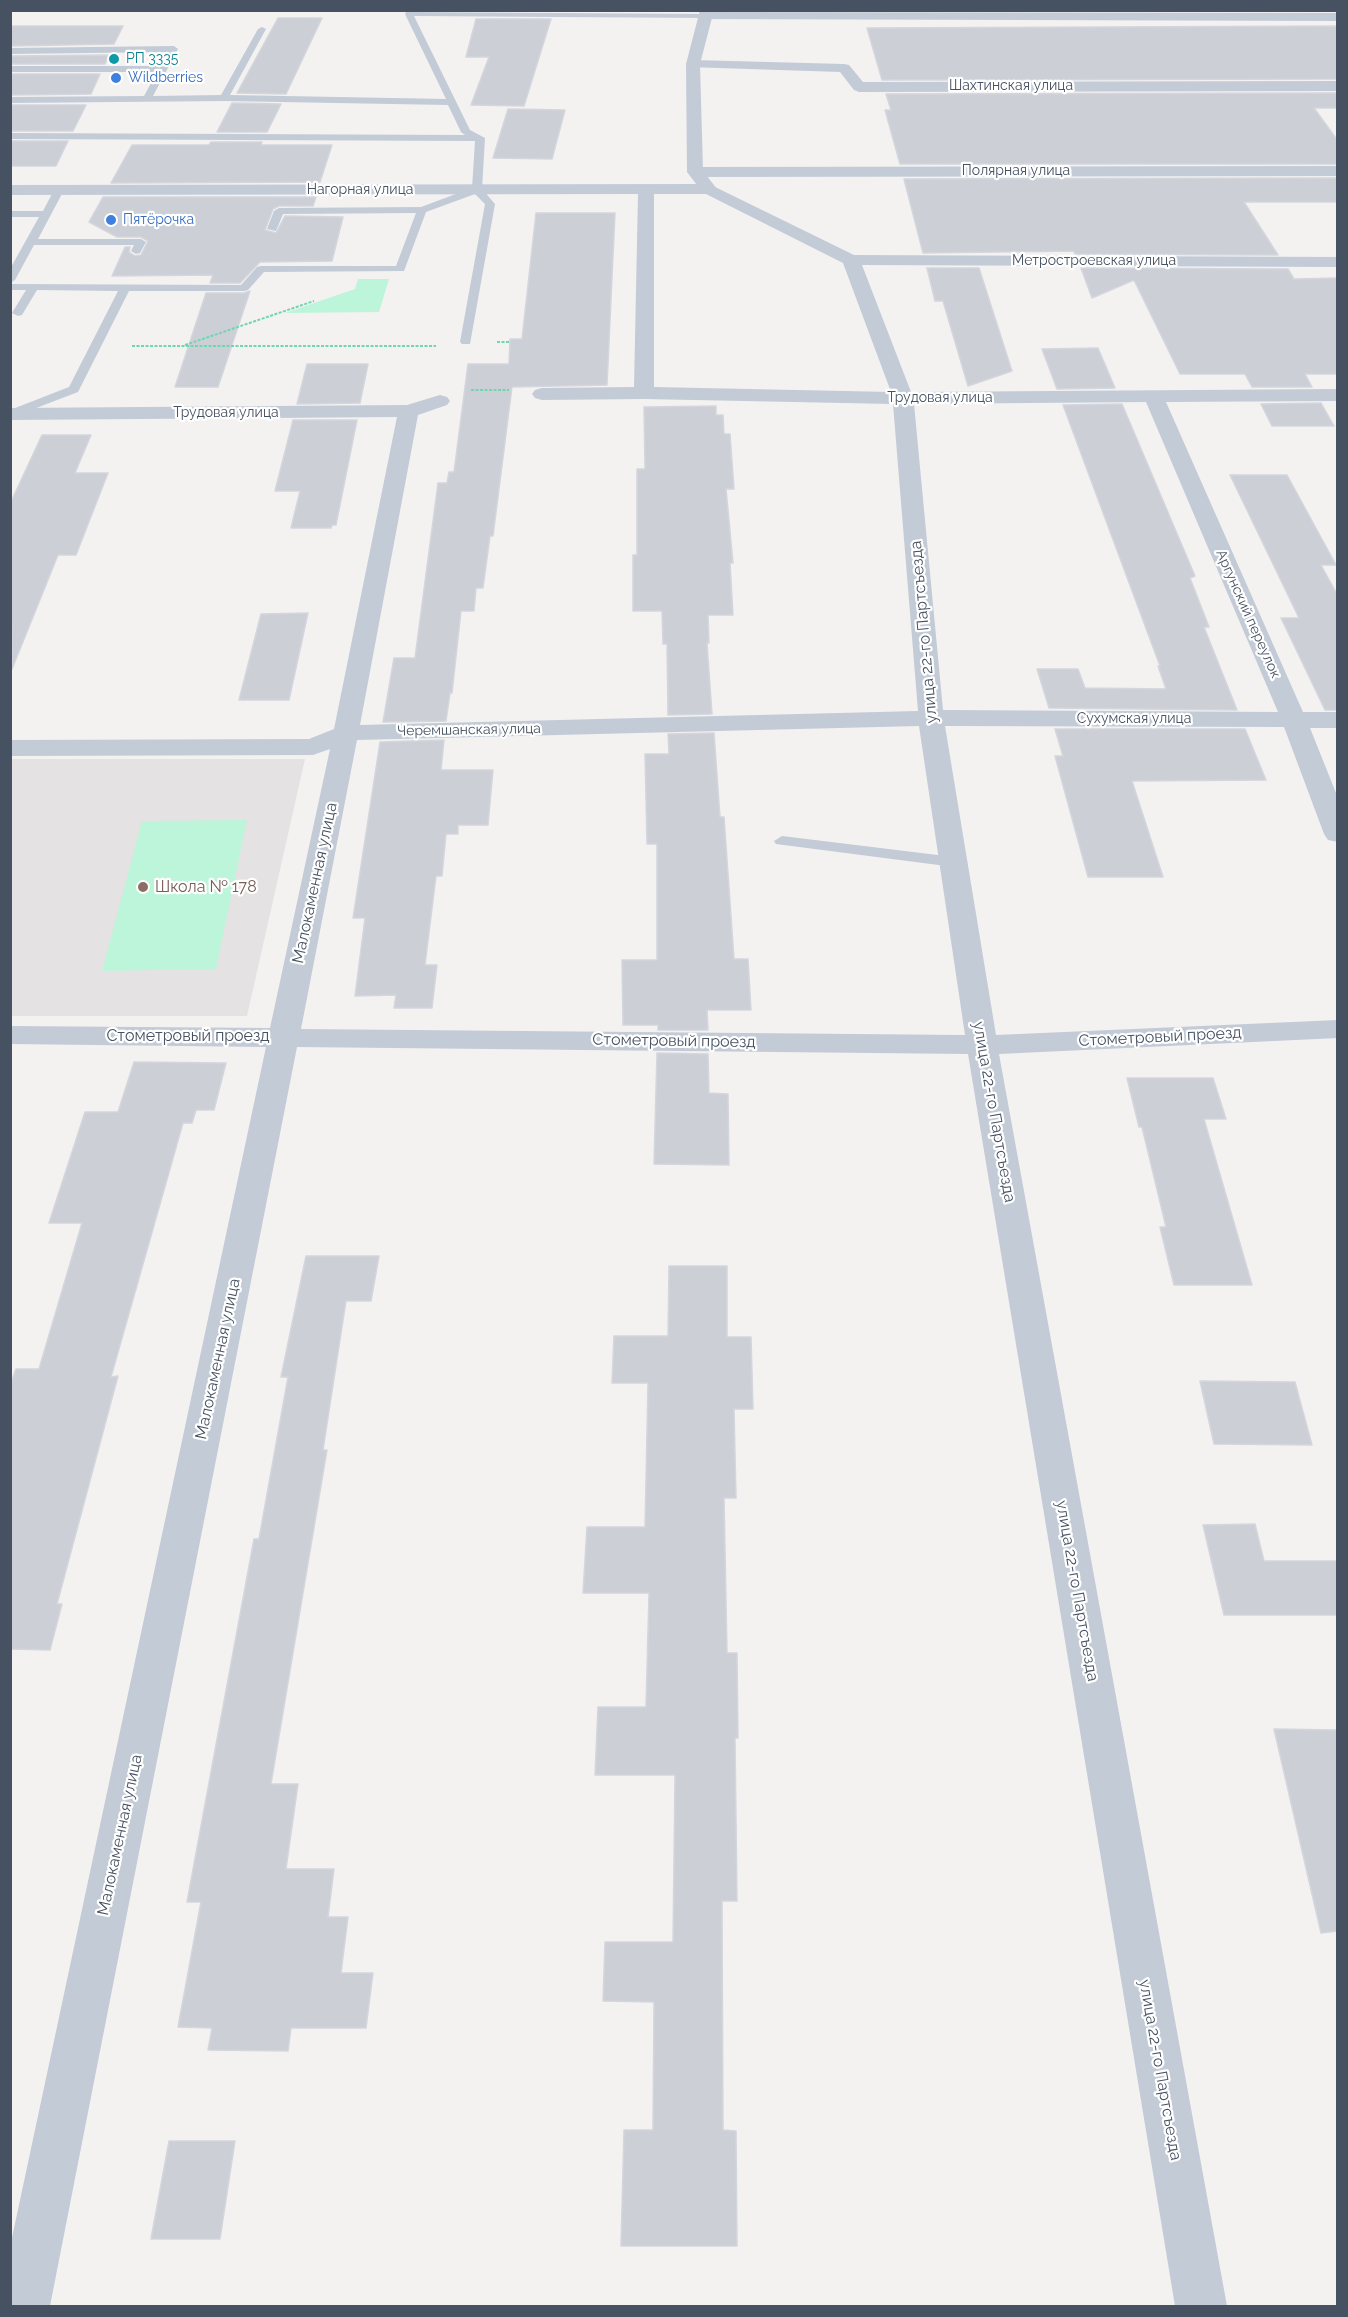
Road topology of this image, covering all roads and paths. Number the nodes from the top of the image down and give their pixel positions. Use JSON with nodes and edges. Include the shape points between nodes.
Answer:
{"nodes":[{"id":1,"x":421,"y":12,"type":"edge"},
{"id":2,"x":707,"y":13,"type":"edge"},
{"id":3,"x":1338,"y":17,"type":"edge"},
{"id":4,"x":262,"y":29,"type":"dead end"},
{"id":5,"x":10,"y":51,"type":"edge"},
{"id":6,"x":693,"y":64,"type":"junction"},
{"id":7,"x":10,"y":69,"type":"edge"},
{"id":8,"x":164,"y":69,"type":"junction"},
{"id":9,"x":1338,"y":86,"type":"edge"},
{"id":10,"x":224,"y":98,"type":"junction"},
{"id":11,"x":147,"y":99,"type":"junction"},
{"id":12,"x":10,"y":100,"type":"edge"},
{"id":13,"x":451,"y":102,"type":"junction"},
{"id":14,"x":10,"y":136,"type":"edge"},
{"id":15,"x":480,"y":138,"type":"junction"},
{"id":16,"x":1338,"y":171,"type":"edge"},
{"id":17,"x":702,"y":181,"type":"junction"},
{"id":18,"x":646,"y":189,"type":"junction"},
{"id":19,"x":10,"y":190,"type":"edge"},
{"id":20,"x":59,"y":190,"type":"junction"},
{"id":21,"x":477,"y":190,"type":"junction"},
{"id":22,"x":422,"y":210,"type":"junction"},
{"id":23,"x":10,"y":214,"type":"edge"},
{"id":24,"x":46,"y":214,"type":"junction"},
{"id":25,"x":272,"y":229,"type":"dead end"},
{"id":26,"x":31,"y":242,"type":"junction"},
{"id":27,"x":136,"y":251,"type":"dead end"},
{"id":28,"x":851,"y":261,"type":"junction"},
{"id":29,"x":1338,"y":262,"type":"edge"},
{"id":30,"x":357,"y":269,"type":"junction"},
{"id":31,"x":10,"y":280,"type":"edge"},
{"id":32,"x":10,"y":287,"type":"edge"},
{"id":33,"x":34,"y":287,"type":"junction"},
{"id":34,"x":125,"y":288,"type":"junction"},
{"id":35,"x":18,"y":313,"type":"dead end"},
{"id":36,"x":466,"y":342,"type":"dead end"},
{"id":37,"x":95,"y":346,"type":"junction"},
{"id":38,"x":181,"y":346,"type":"junction"},
{"id":39,"x":444,"y":346,"type":"dead end"},
{"id":40,"x":644,"y":393,"type":"junction"},
{"id":41,"x":542,"y":394,"type":"dead end"},
{"id":42,"x":1338,"y":395,"type":"edge"},
{"id":43,"x":1153,"y":396,"type":"junction"},
{"id":44,"x":903,"y":398,"type":"junction"},
{"id":45,"x":440,"y":401,"type":"dead end"},
{"id":46,"x":408,"y":411,"type":"junction"},
{"id":47,"x":10,"y":414,"type":"edge"},
{"id":48,"x":931,"y":718,"type":"junction"},
{"id":49,"x":1294,"y":720,"type":"junction"},
{"id":50,"x":1338,"y":720,"type":"edge"},
{"id":51,"x":346,"y":733,"type":"junction"},
{"id":52,"x":10,"y":748,"type":"edge"},
{"id":53,"x":1338,"y":834,"type":"edge"},
{"id":54,"x":782,"y":841,"type":"dead end"},
{"id":55,"x":954,"y":862,"type":"junction"},
{"id":56,"x":1338,"y":1029,"type":"edge"},
{"id":57,"x":10,"y":1035,"type":"edge"},
{"id":58,"x":284,"y":1037,"type":"junction"},
{"id":59,"x":982,"y":1045,"type":"junction"},
{"id":60,"x":24,"y":2307,"type":"edge"},
{"id":61,"x":1201,"y":2307,"type":"edge"}],
"edges":[{"from":1,"to":2,"type":"lane"},
{"from":1,"to":13,"type":"lane","via":[[408,14]]},
{"from":2,"to":3,"type":"street"},
{"from":2,"to":6,"type":"street"},
{"from":4,"to":10,"type":"lane"},
{"from":5,"to":8,"type":"lane","via":[[174,49]]},
{"from":6,"to":9,"type":"street","name":"Шахтинская улица","via":[[844,68],[859,87]]},
{"from":6,"to":17,"type":"street"},
{"from":7,"to":8,"type":"lane"},
{"from":8,"to":11,"type":"lane"},
{"from":10,"to":11,"type":"lane"},
{"from":10,"to":13,"type":"lane"},
{"from":11,"to":12,"type":"lane"},
{"from":13,"to":15,"type":"lane","via":[[466,132]]},
{"from":14,"to":15,"type":"lane"},
{"from":15,"to":21,"type":"lane"},
{"from":16,"to":17,"type":"street","name":"Полярная улица"},
{"from":17,"to":18,"type":"street","name":"Нагорная улица"},
{"from":17,"to":28,"type":"street"},
{"from":18,"to":21,"type":"street","name":"Нагорная улица"},
{"from":18,"to":40,"type":"street"},
{"from":19,"to":20,"type":"street","name":"Нагорная улица"},
{"from":20,"to":21,"type":"street","name":"Нагорная улица"},
{"from":20,"to":24,"type":"lane"},
{"from":21,"to":22,"type":"lane"},
{"from":21,"to":36,"type":"lane","via":[[490,204]]},
{"from":22,"to":25,"type":"lane","via":[[279,211]]},
{"from":22,"to":30,"type":"lane","via":[[400,269]]},
{"from":23,"to":24,"type":"lane"},
{"from":24,"to":26,"type":"lane"},
{"from":26,"to":27,"type":"lane","via":[[141,242]]},
{"from":26,"to":31,"type":"lane"},
{"from":28,"to":29,"type":"street","name":"Метростроевская улица"},
{"from":28,"to":44,"type":"street","name":"улица 22-го Партсъезда"},
{"from":30,"to":34,"type":"lane","via":[[261,269],[244,288]]},
{"from":30,"to":38,"type":"path","via":[[352,287]]},
{"from":32,"to":33,"type":"lane"},
{"from":33,"to":34,"type":"lane"},
{"from":33,"to":35,"type":"lane"},
{"from":34,"to":37,"type":"lane"},
{"from":37,"to":38,"type":"path"},
{"from":37,"to":47,"type":"lane","via":[[74,389]]},
{"from":38,"to":39,"type":"path"},
{"from":40,"to":41,"type":"street","name":"Трудовая улица"},
{"from":40,"to":44,"type":"street","name":"Трудовая улица"},
{"from":42,"to":43,"type":"street","name":"Трудовая улица"},
{"from":43,"to":44,"type":"street","name":"Трудовая улица"},
{"from":43,"to":49,"type":"street","name":"Аргунский переулок"},
{"from":44,"to":48,"type":"street","name":"улица 22-го Партсъезда"},
{"from":45,"to":46,"type":"street","name":"Трудовая улица"},
{"from":46,"to":47,"type":"street","name":"Трудовая улица"},
{"from":46,"to":51,"type":"street","name":"Малокаменная улица"},
{"from":48,"to":49,"type":"street","name":"Сухумская улица"},
{"from":48,"to":51,"type":"street","name":"Черемшанская улица"},
{"from":48,"to":55,"type":"street","name":"улица 22-го Партсъезда"},
{"from":49,"to":50,"type":"street","name":"Сухумская улица"},
{"from":49,"to":53,"type":"street","name":"Аргунский переулок"},
{"from":51,"to":52,"type":"street","name":"Черемшанская улица","via":[[313,747]]},
{"from":51,"to":58,"type":"street","name":"Малокаменная улица"},
{"from":54,"to":55,"type":"lane"},
{"from":55,"to":59,"type":"street","name":"улица 22-го Партсъезда"},
{"from":56,"to":59,"type":"street","name":"Стометровый проезд"},
{"from":57,"to":58,"type":"street","name":"Стометровый проезд"},
{"from":58,"to":59,"type":"street","name":"Стометровый проезд"},
{"from":58,"to":60,"type":"street","name":"Малокаменная улица"},
{"from":59,"to":61,"type":"street","name":"улица 22-го Партсъезда"}]}
